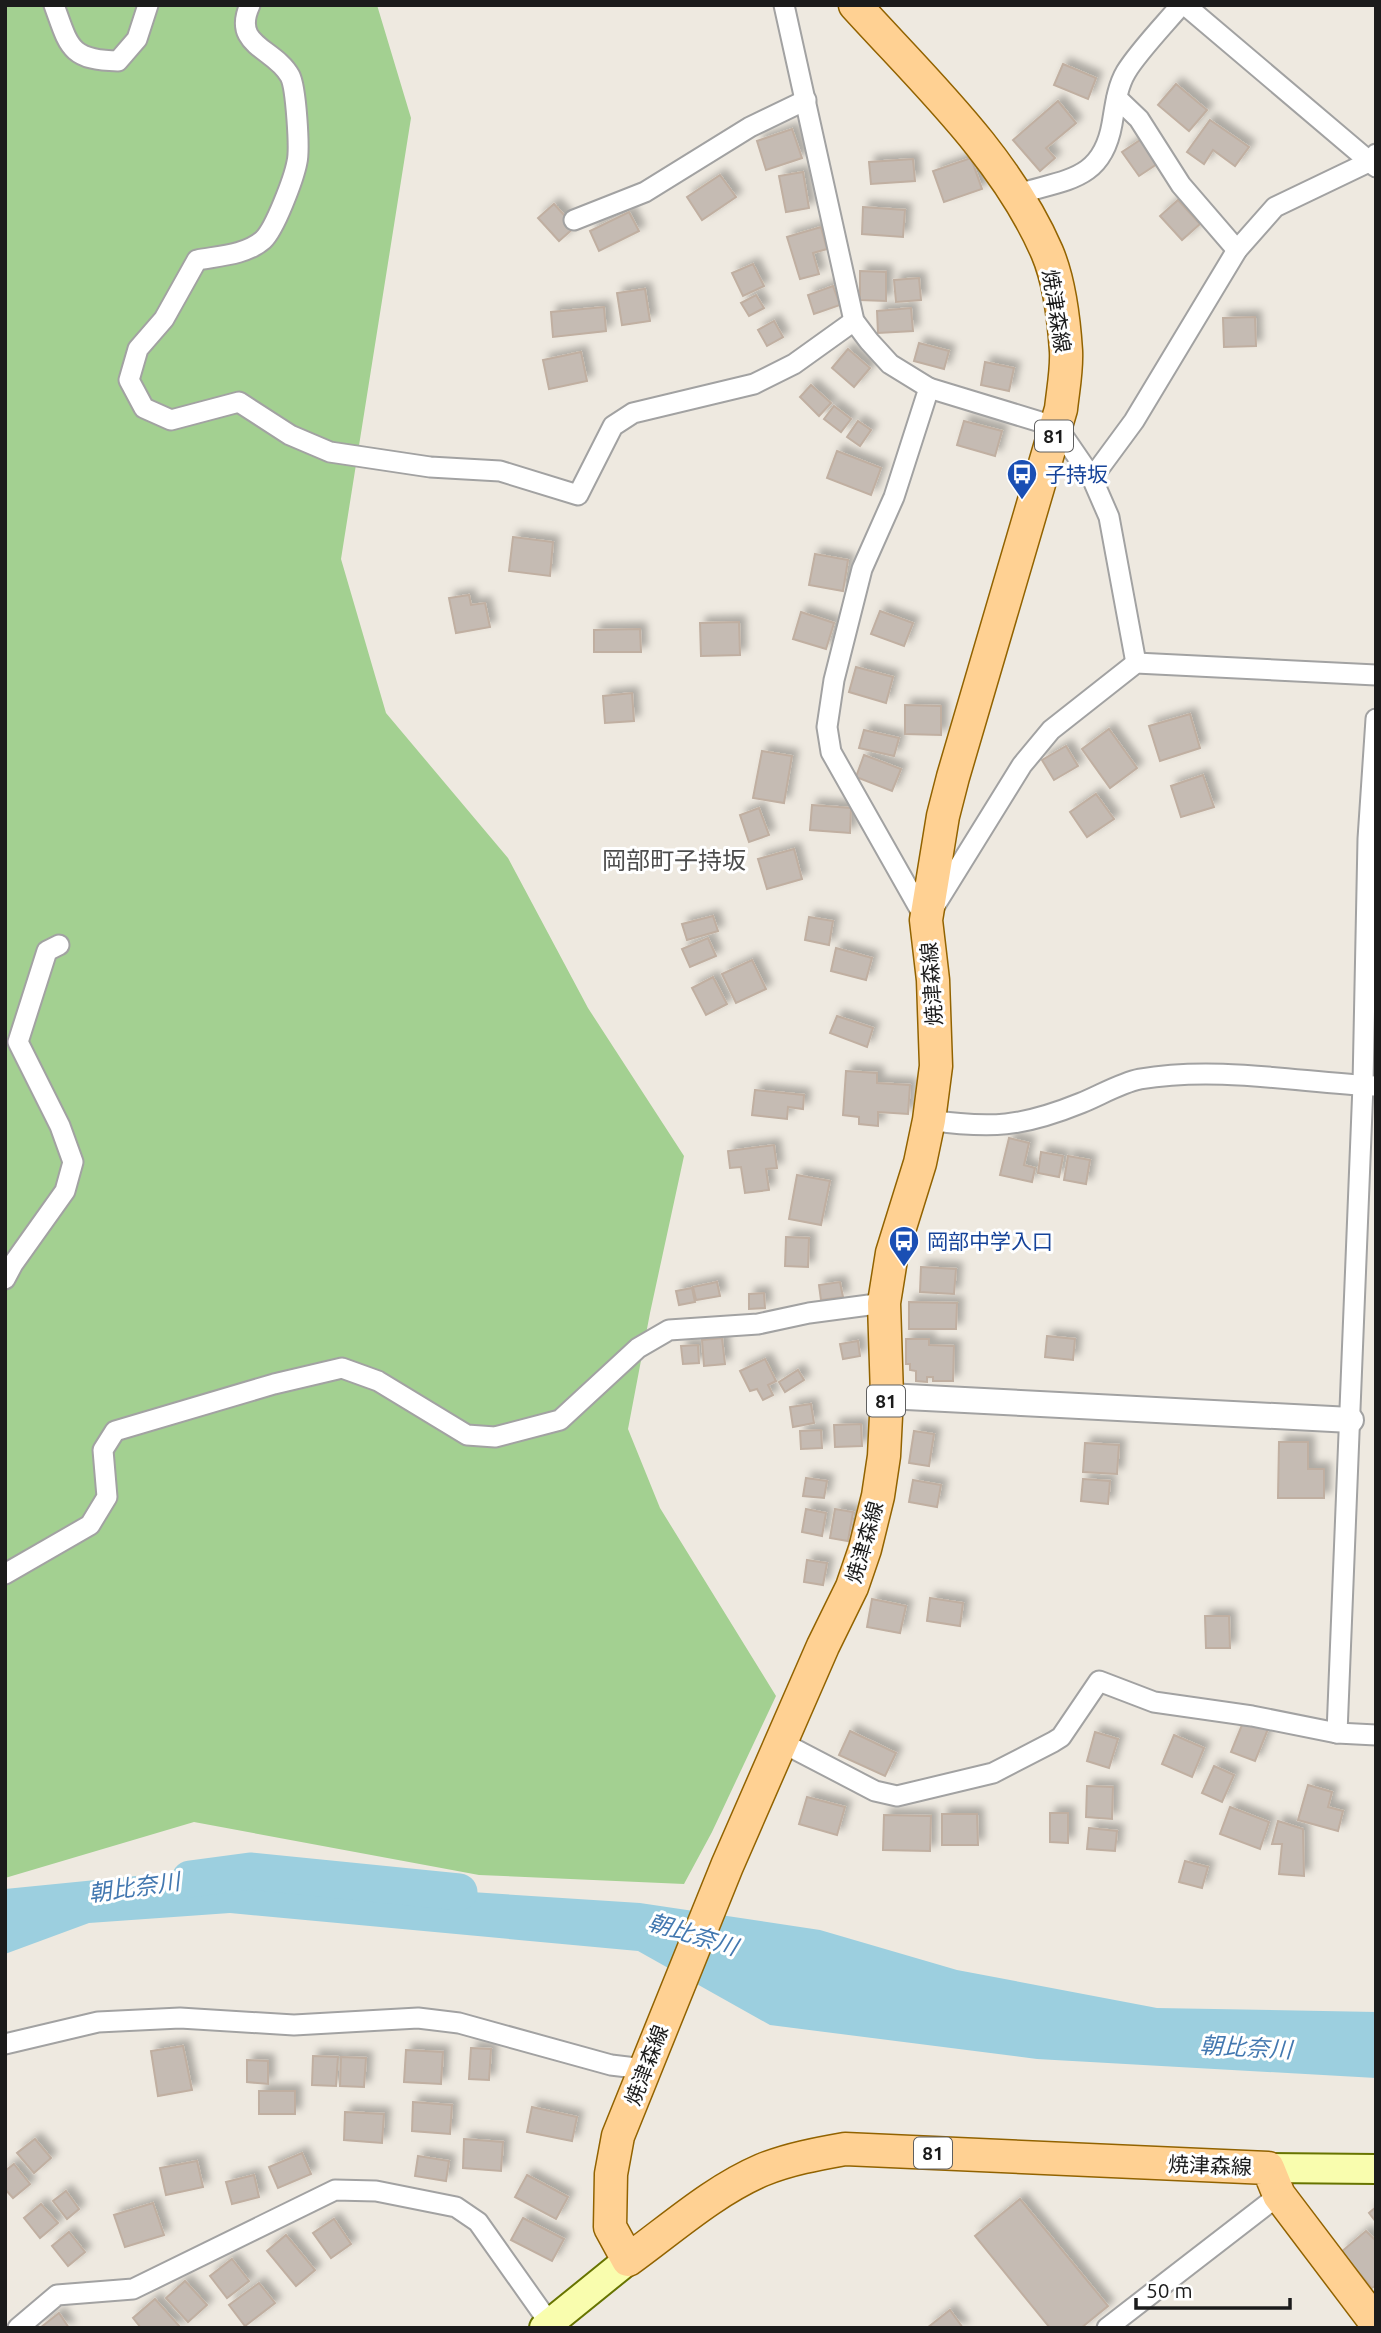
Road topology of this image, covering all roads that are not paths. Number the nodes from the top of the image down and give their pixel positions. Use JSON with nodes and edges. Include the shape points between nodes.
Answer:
{"nodes":[{"id":1,"x":54,"y":5,"type":"edge"},
{"id":2,"x":148,"y":5,"type":"edge"},
{"id":3,"x":250,"y":5,"type":"edge"},
{"id":4,"x":784,"y":5,"type":"edge"},
{"id":5,"x":855,"y":5,"type":"edge"},
{"id":6,"x":1183,"y":5,"type":"edge"},
{"id":7,"x":1117,"y":98,"type":"junction"},
{"id":8,"x":806,"y":100,"type":"junction"},
{"id":9,"x":1374,"y":161,"type":"edge"},
{"id":10,"x":1018,"y":194,"type":"junction"},
{"id":11,"x":574,"y":220,"type":"dead end"},
{"id":12,"x":1237,"y":250,"type":"junction"},
{"id":13,"x":854,"y":321,"type":"junction"},
{"id":14,"x":929,"y":388,"type":"junction"},
{"id":15,"x":1057,"y":427,"type":"junction"},
{"id":16,"x":1092,"y":478,"type":"junction"},
{"id":17,"x":1136,"y":663,"type":"junction"},
{"id":18,"x":1376,"y":675,"type":"edge"},
{"id":19,"x":1376,"y":719,"type":"edge"},
{"id":20,"x":926,"y":920,"type":"junction"},
{"id":21,"x":58,"y":945,"type":"dead end"},
{"id":22,"x":1369,"y":1086,"type":"edge"},
{"id":23,"x":929,"y":1120,"type":"junction"},
{"id":24,"x":5,"y":1279,"type":"edge"},
{"id":25,"x":884,"y":1303,"type":"junction"},
{"id":26,"x":887,"y":1396,"type":"junction"},
{"id":27,"x":1351,"y":1420,"type":"junction"},
{"id":28,"x":5,"y":1574,"type":"edge"},
{"id":29,"x":1337,"y":1733,"type":"junction"},
{"id":30,"x":1376,"y":1735,"type":"edge"},
{"id":31,"x":781,"y":1742,"type":"junction"},
{"id":32,"x":5,"y":2044,"type":"edge"},
{"id":33,"x":648,"y":2058,"type":"junction"},
{"id":34,"x":1376,"y":2169,"type":"edge"},
{"id":35,"x":1274,"y":2181,"type":"junction"},
{"id":36,"x":628,"y":2260,"type":"junction"},
{"id":37,"x":1376,"y":2323,"type":"edge"},
{"id":38,"x":549,"y":2326,"type":"edge"},
{"id":39,"x":18,"y":2328,"type":"edge"},
{"id":40,"x":1107,"y":2328,"type":"edge"}],
"edges":[{"from":1,"to":2,"type":"street","via":[[69,46],[92,61],[118,61],[137,39]]},
{"from":3,"to":13,"type":"street","via":[[244,19],[247,35],[290,75],[298,160],[264,239],[248,250],[197,260],[163,319],[138,349],[129,380],[144,408],[171,420],[239,402],[290,435],[330,452],[430,467],[500,471],[578,495],[613,426],[633,413],[754,384],[794,364]]},
{"from":4,"to":8,"type":"street"},
{"from":5,"to":10,"type":"main road","name":"焼津森線","number":"81","via":[[989,154]]},
{"from":6,"to":7,"type":"street","via":[[1126,72]]},
{"from":6,"to":9,"type":"street"},
{"from":7,"to":10,"type":"street","via":[[1109,142],[1099,162],[1084,174]]},
{"from":7,"to":12,"type":"street","via":[[1139,119],[1181,185]]},
{"from":8,"to":11,"type":"street","via":[[750,127],[645,192]]},
{"from":8,"to":13,"type":"street"},
{"from":9,"to":12,"type":"street","via":[[1275,207]]},
{"from":10,"to":15,"type":"main road","name":"焼津森線","number":"81","via":[[1048,254],[1061,309],[1066,353]]},
{"from":12,"to":16,"type":"street","via":[[1134,421]]},
{"from":13,"to":14,"type":"street","via":[[890,364]]},
{"from":14,"to":15,"type":"street"},
{"from":14,"to":20,"type":"street","via":[[894,497],[862,569],[827,727],[831,752]]},
{"from":15,"to":16,"type":"street"},
{"from":15,"to":20,"type":"main road","name":"焼津森線","number":"81","via":[[953,777]]},
{"from":16,"to":17,"type":"street","via":[[1109,517]]},
{"from":17,"to":18,"type":"street"},
{"from":17,"to":20,"type":"street","via":[[1051,730],[1022,765]]},
{"from":19,"to":22,"type":"street","via":[[1368,839]]},
{"from":20,"to":23,"type":"main road","name":"焼津森線","number":"81","via":[[936,1066]]},
{"from":21,"to":24,"type":"street","via":[[47,951],[18,1042],[73,1162],[65,1191]]},
{"from":22,"to":23,"type":"street","via":[[1180,1074],[1136,1080],[1054,1114],[1010,1125]]},
{"from":22,"to":27,"type":"street"},
{"from":23,"to":25,"type":"main road","name":"焼津森線","number":"81","via":[[892,1253]]},
{"from":25,"to":26,"type":"main road","name":"焼津森線","number":"81"},
{"from":25,"to":28,"type":"street","via":[[758,1324],[668,1330],[638,1349],[560,1420],[495,1437],[467,1436],[378,1381],[342,1368],[115,1431],[103,1450],[107,1497],[90,1525]]},
{"from":26,"to":27,"type":"street"},
{"from":26,"to":31,"type":"main road","name":"焼津森線","number":"81","via":[[884,1456],[865,1549]]},
{"from":27,"to":29,"type":"street"},
{"from":29,"to":30,"type":"street"},
{"from":29,"to":31,"type":"street","via":[[1154,1702],[1099,1681],[1054,1742],[993,1773],[897,1796],[875,1791]]},
{"from":31,"to":33,"type":"main road","name":"焼津森線","number":"81"},
{"from":32,"to":33,"type":"street","via":[[98,2022],[180,2018],[294,2025],[418,2018],[459,2023],[611,2065]]},
{"from":33,"to":36,"type":"main road","name":"焼津森線","number":"81","via":[[618,2136],[611,2174],[610,2227]]},
{"from":34,"to":35,"type":"main road"},
{"from":35,"to":36,"type":"main road","name":"焼津森線","number":"81","via":[[845,2149],[762,2170],[728,2187]]},
{"from":35,"to":37,"type":"main road"},
{"from":35,"to":40,"type":"street"},
{"from":36,"to":38,"type":"main road"},
{"from":38,"to":39,"type":"street","via":[[478,2222],[456,2207],[376,2191],[335,2190],[133,2289],[57,2295]]}]}
